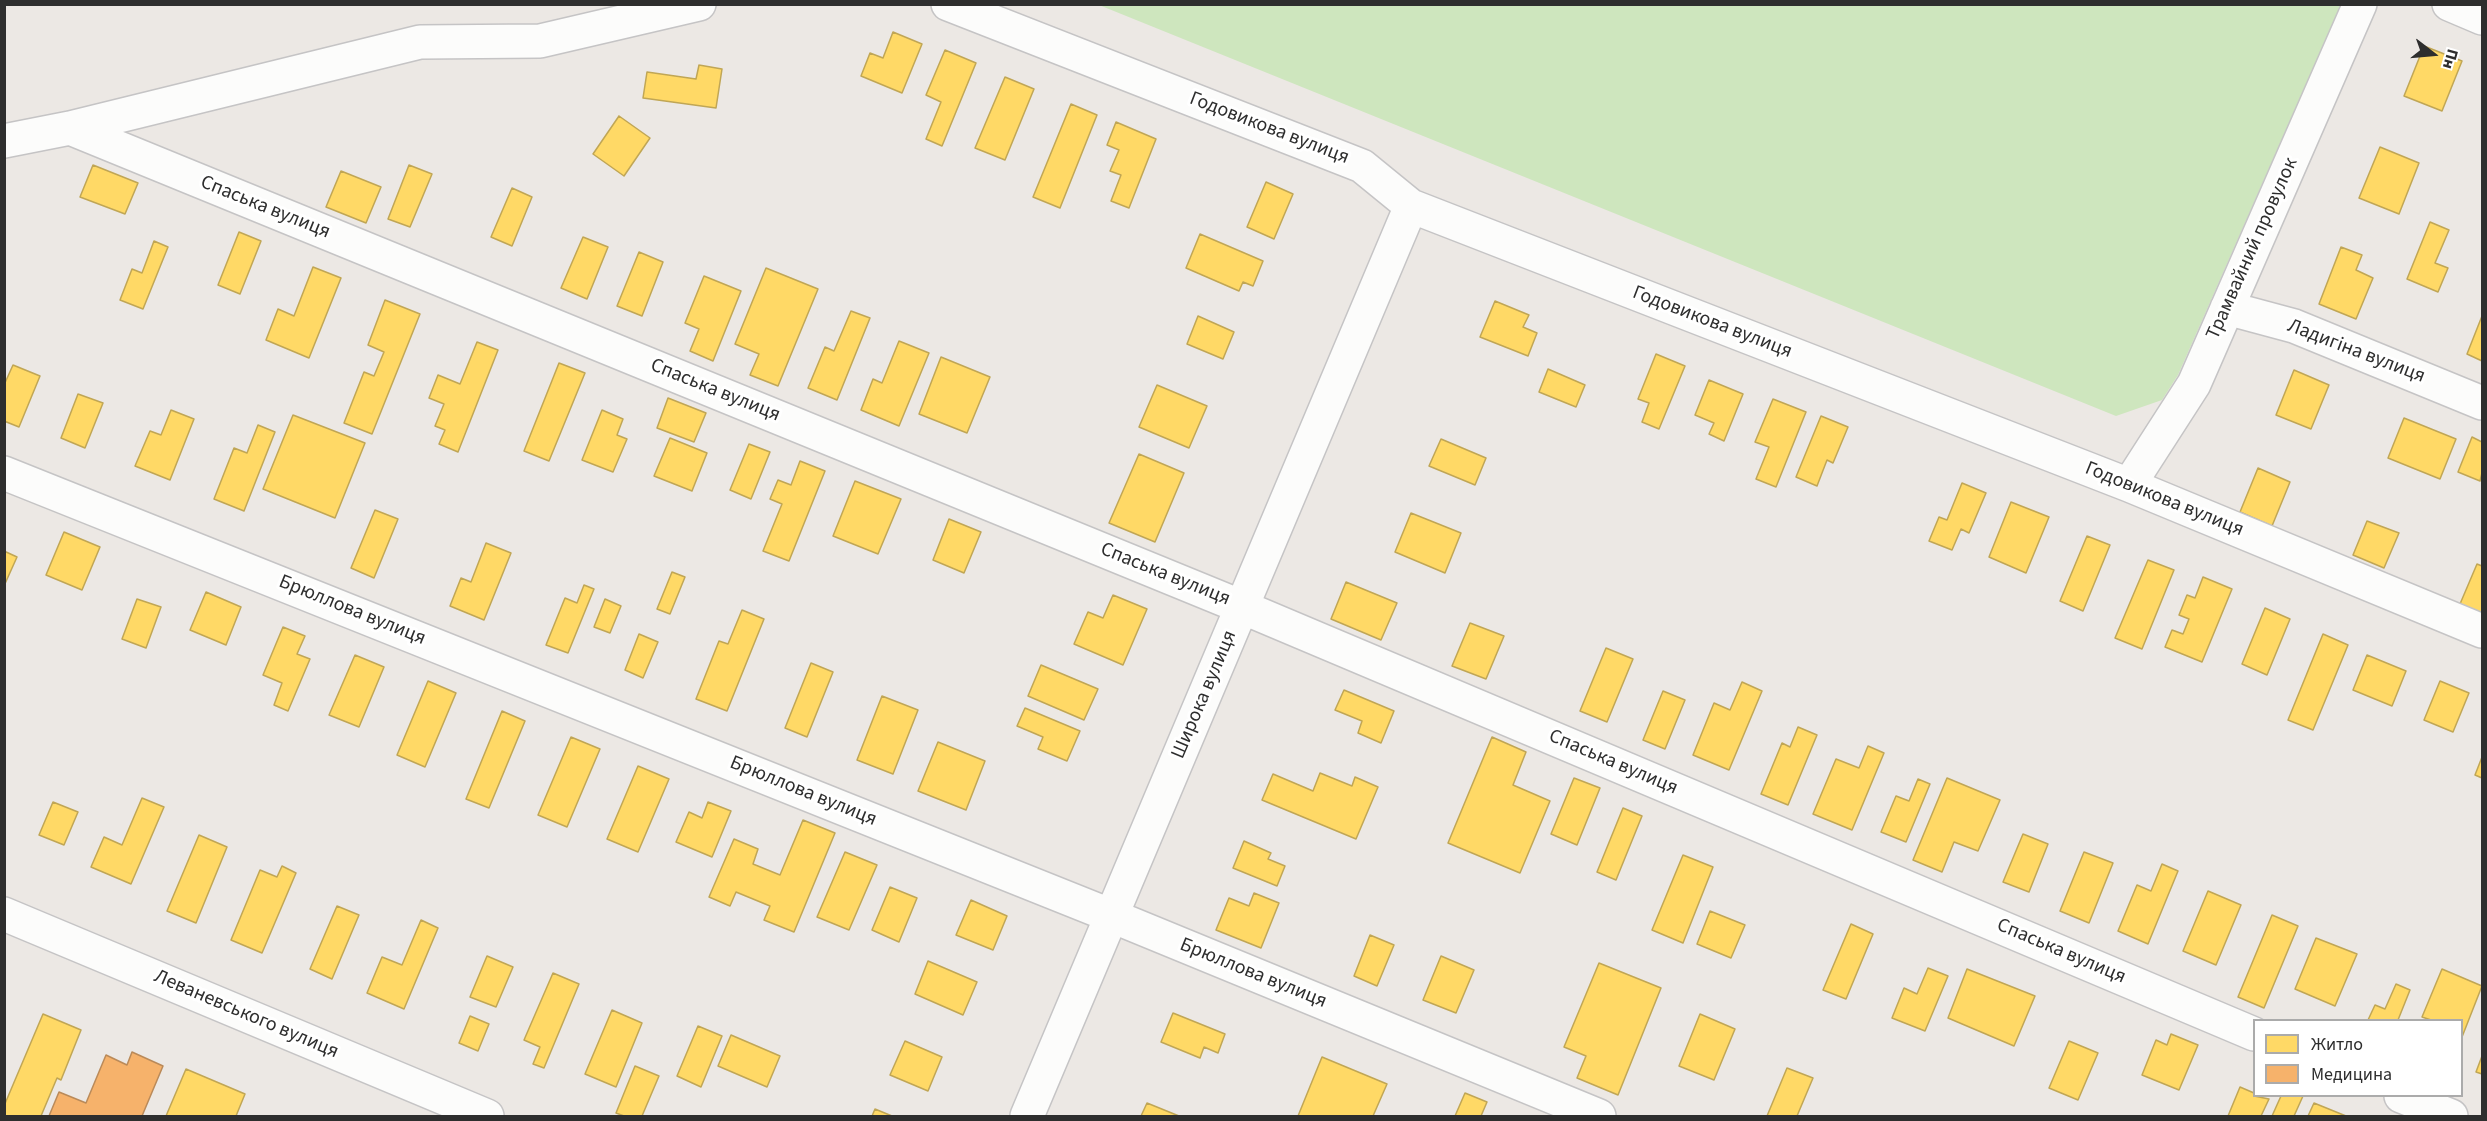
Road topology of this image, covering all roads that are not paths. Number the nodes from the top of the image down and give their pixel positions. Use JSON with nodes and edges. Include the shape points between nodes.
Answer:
{"nodes":[{"id":1,"x":699,"y":4,"type":"edge"},
{"id":2,"x":948,"y":4,"type":"edge"},
{"id":3,"x":2360,"y":4,"type":"edge"},
{"id":4,"x":2449,"y":4,"type":"edge"},
{"id":5,"x":2482,"y":18,"type":"edge"},
{"id":6,"x":70,"y":128,"type":"junction"},
{"id":7,"x":4,"y":141,"type":"edge"},
{"id":8,"x":1411,"y":206,"type":"junction"},
{"id":9,"x":2227,"y":308,"type":"junction"},
{"id":10,"x":2482,"y":403,"type":"edge"},
{"id":11,"x":4,"y":472,"type":"edge"},
{"id":12,"x":2129,"y":485,"type":"junction"},
{"id":13,"x":1242,"y":607,"type":"junction"},
{"id":14,"x":2482,"y":631,"type":"edge"},
{"id":15,"x":4,"y":914,"type":"edge"},
{"id":16,"x":1112,"y":916,"type":"junction"},
{"id":17,"x":2253,"y":1034,"type":"edge"},
{"id":18,"x":2406,"y":1097,"type":"edge"},
{"id":19,"x":487,"y":1116,"type":"edge"},
{"id":20,"x":1027,"y":1116,"type":"edge"},
{"id":21,"x":1599,"y":1116,"type":"edge"},
{"id":22,"x":2451,"y":1116,"type":"edge"}],
"edges":[{"from":1,"to":6,"type":"street","via":[[540,41],[420,42]]},
{"from":2,"to":8,"type":"street","name":"Годовикова вулиця","via":[[1362,166]]},
{"from":3,"to":9,"type":"street","name":"Трамвайний провулок"},
{"from":4,"to":5,"type":"street"},
{"from":6,"to":7,"type":"street"},
{"from":6,"to":13,"type":"street","name":"Спаська вулиця"},
{"from":8,"to":12,"type":"street","name":"Годовикова вулиця"},
{"from":8,"to":13,"type":"street","name":"Широка вулиця"},
{"from":9,"to":10,"type":"street","name":"Ладигіна вулиця","via":[[2294,326]]},
{"from":9,"to":12,"type":"street","name":"Трамвайний провулок","via":[[2194,384]]},
{"from":11,"to":16,"type":"street","name":"Брюллова вулиця"},
{"from":12,"to":14,"type":"street","name":"Годовикова вулиця"},
{"from":13,"to":16,"type":"street","name":"Широка вулиця"},
{"from":13,"to":17,"type":"street","name":"Спаська вулиця"},
{"from":15,"to":19,"type":"street","name":"Леваневського вулиця"},
{"from":16,"to":20,"type":"street","name":"Широка вулиця"},
{"from":16,"to":21,"type":"street","name":"Брюллова вулиця"},
{"from":18,"to":22,"type":"street"}]}
